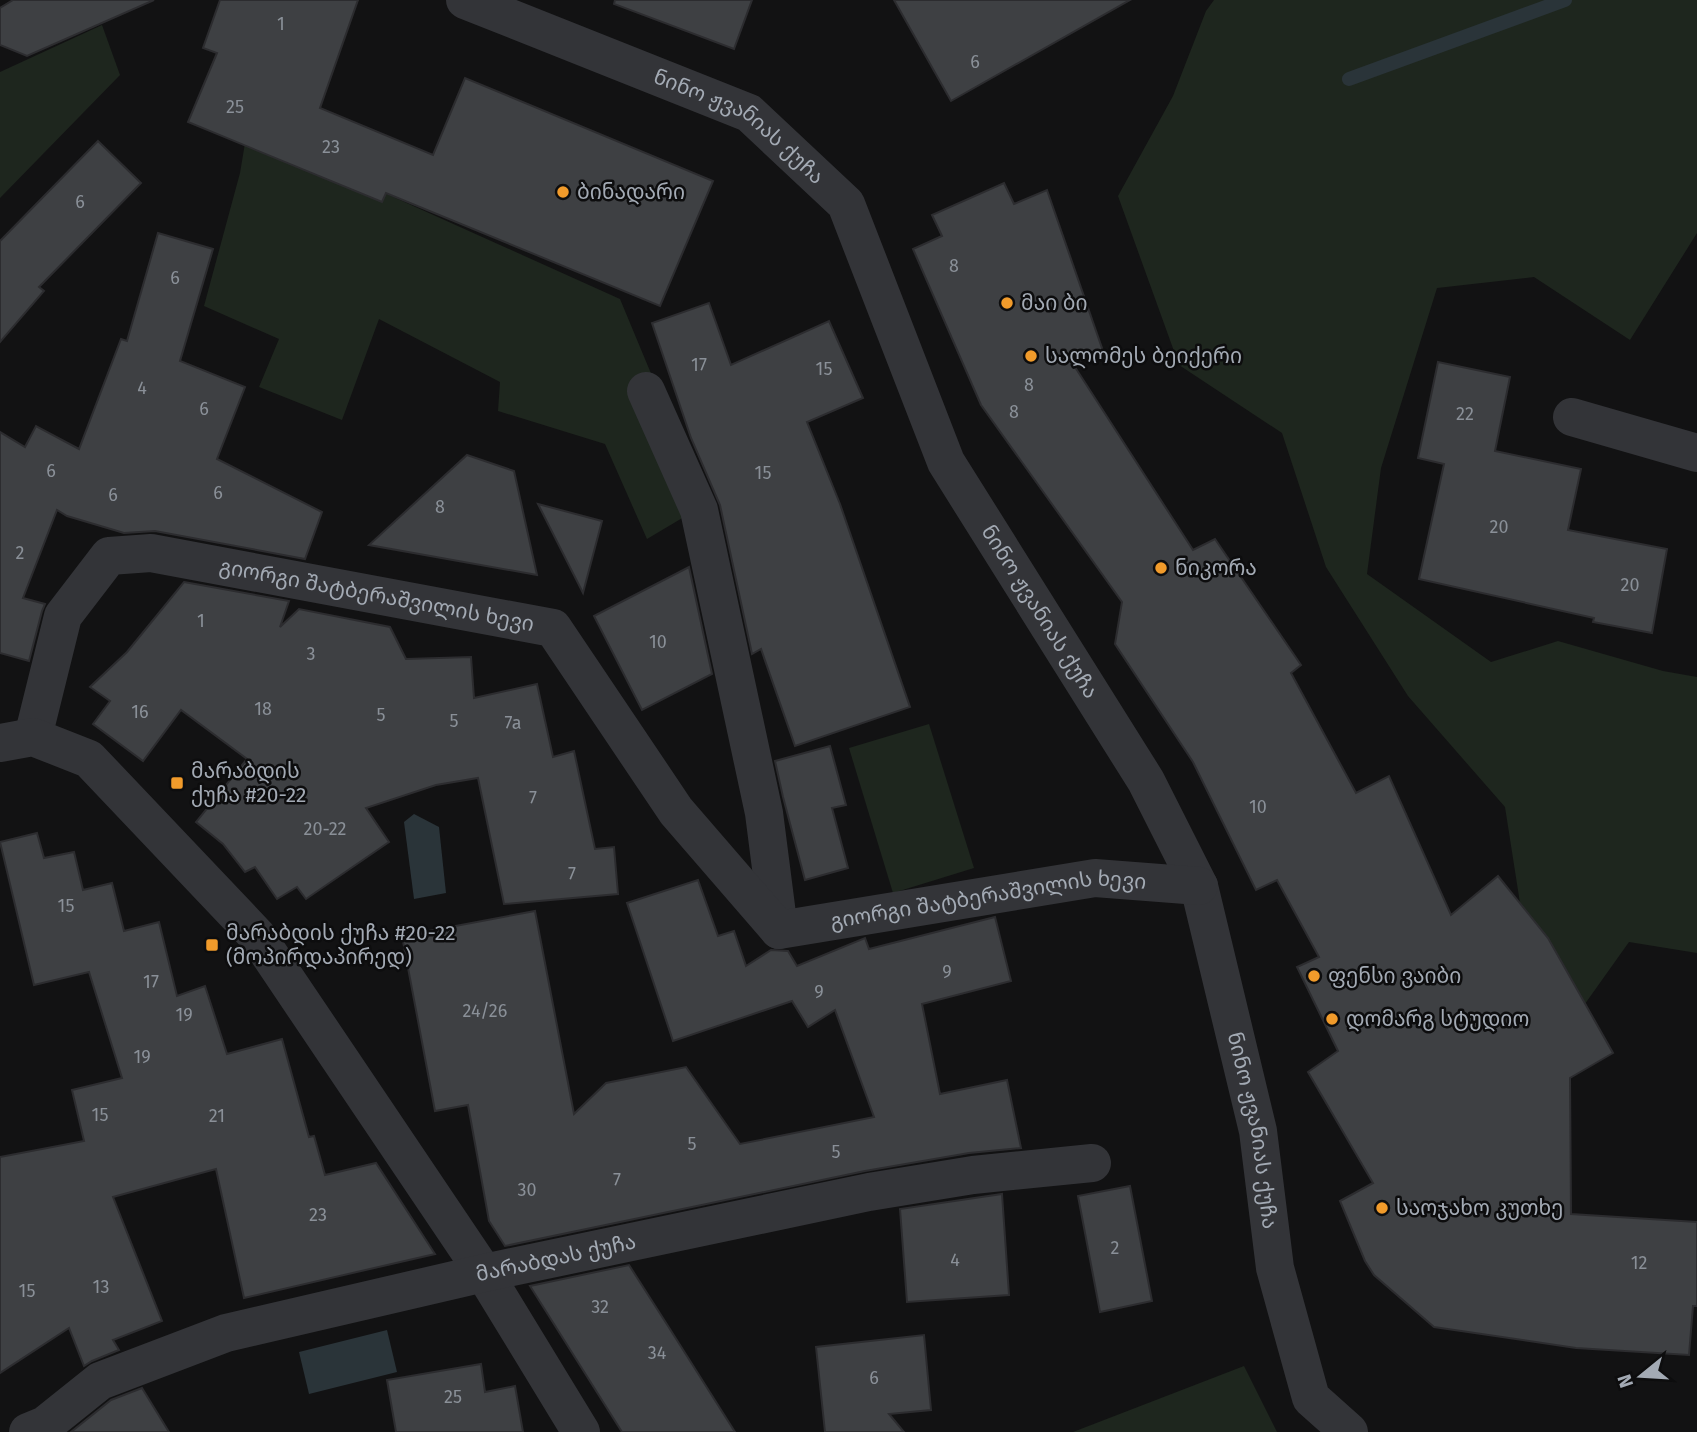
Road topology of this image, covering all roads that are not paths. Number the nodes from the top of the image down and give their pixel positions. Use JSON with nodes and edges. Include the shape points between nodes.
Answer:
{"nodes":[{"id":1,"x":465,"y":0,"type":"edge"},
{"id":2,"x":646,"y":391,"type":"dead end"},
{"id":3,"x":1572,"y":417,"type":"dead end"},
{"id":4,"x":1697,"y":453,"type":"edge"},
{"id":5,"x":16,"y":740,"type":"edge"},
{"id":6,"x":1199,"y":886,"type":"junction"},
{"id":7,"x":779,"y":930,"type":"junction"},
{"id":8,"x":1092,"y":1163,"type":"dead end"},
{"id":9,"x":484,"y":1273,"type":"junction"},
{"id":10,"x":40,"y":1430,"type":"edge"},
{"id":11,"x":582,"y":1432,"type":"edge"},
{"id":12,"x":1349,"y":1432,"type":"edge"}],
"edges":[{"from":1,"to":6,"type":"street","name":"ნინო ჟვანიას ქუჩა","via":[[749,113],[846,204],[946,462],[1146,781]]},
{"from":2,"to":7,"type":"street","via":[[699,510],[764,813]]},
{"from":3,"to":4,"type":"street"},
{"from":5,"to":7,"type":"street","name":"გიორგი შატბერაშვილის ხევი","via":[[63,616],[109,556],[151,553],[553,628],[676,811]]},
{"from":5,"to":9,"type":"street","via":[[89,759],[257,936]]},
{"from":6,"to":7,"type":"street","name":"გიორგი შატბერაშვილის ხევი","via":[[1095,878]]},
{"from":6,"to":12,"type":"street","name":"ნინო ჟვანიას ქუჩა","via":[[1258,1131],[1275,1268],[1311,1398]]},
{"from":8,"to":9,"type":"street","name":"მარაბდას ქუჩა","via":[[972,1175],[869,1192]]},
{"from":9,"to":10,"type":"street","name":"მარაბდას ქუჩა","via":[[226,1333],[100,1381]]},
{"from":9,"to":11,"type":"street"}]}
